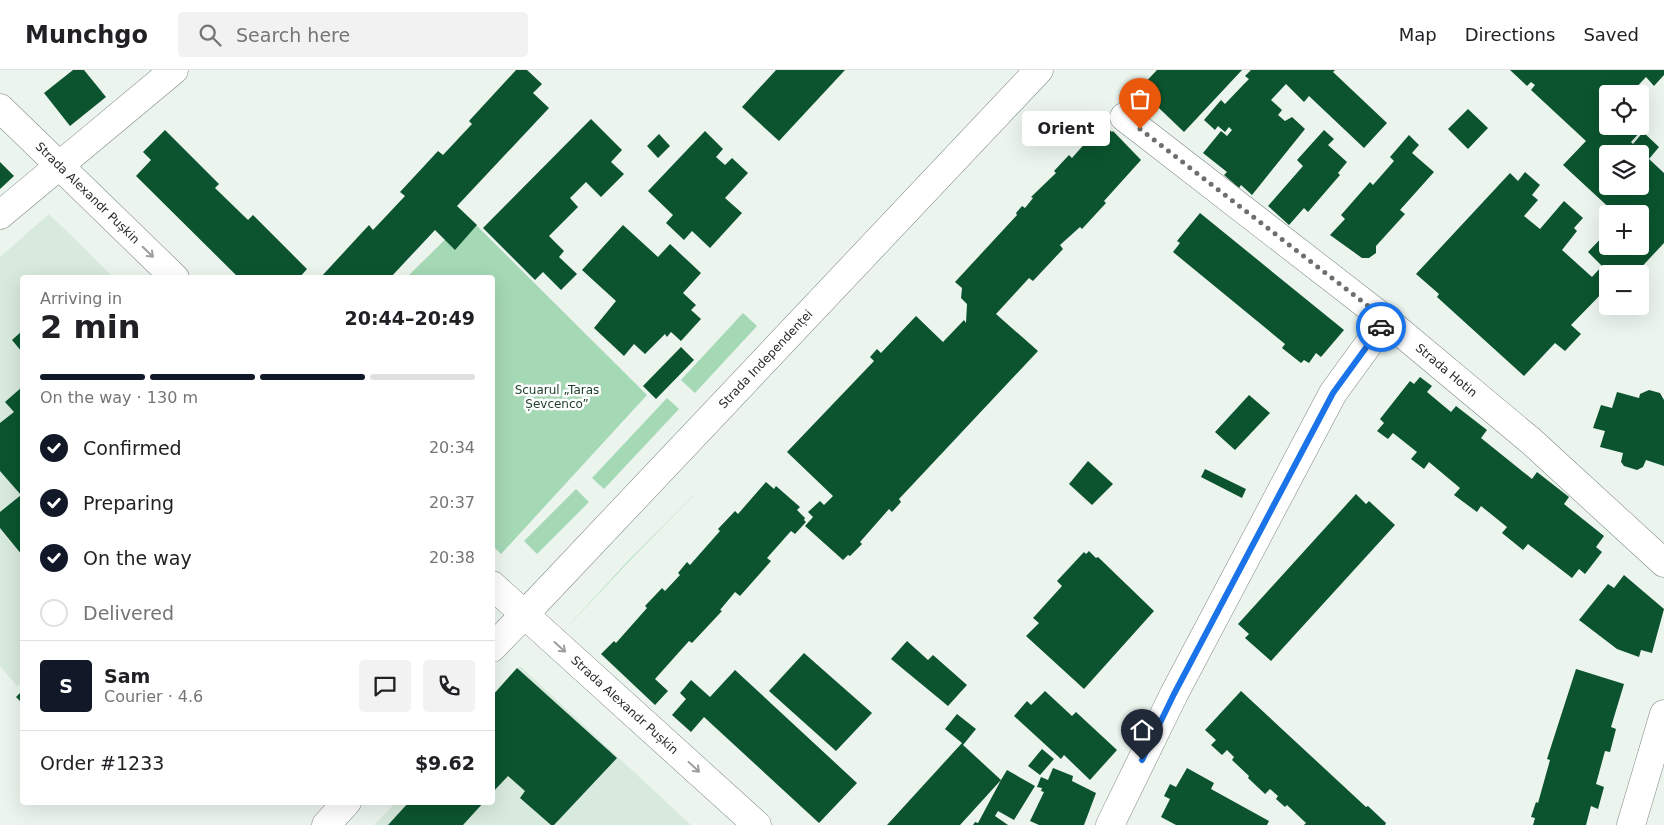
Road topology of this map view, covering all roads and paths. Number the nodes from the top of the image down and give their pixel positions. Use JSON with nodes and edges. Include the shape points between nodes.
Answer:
{"nodes":[{"id":1,"x":174,"y":70,"type":"edge"},
{"id":2,"x":1039,"y":70,"type":"edge"},
{"id":3,"x":0,"y":108,"type":"edge"},
{"id":4,"x":1124,"y":117,"type":"dead end"},
{"id":5,"x":59,"y":166,"type":"junction"},
{"id":6,"x":0,"y":215,"type":"edge"},
{"id":7,"x":172,"y":275,"type":"edge"},
{"id":8,"x":1386,"y":320,"type":"junction"},
{"id":9,"x":1664,"y":563,"type":"edge"},
{"id":10,"x":495,"y":588,"type":"edge"},
{"id":11,"x":524,"y":615,"type":"junction"},
{"id":12,"x":495,"y":645,"type":"edge"},
{"id":13,"x":1664,"y":714,"type":"edge"},
{"id":14,"x":344,"y":805,"type":"edge"},
{"id":15,"x":326,"y":825,"type":"edge"},
{"id":16,"x":756,"y":825,"type":"edge"},
{"id":17,"x":1110,"y":825,"type":"edge"},
{"id":18,"x":1631,"y":825,"type":"edge"}],
"edges":[{"from":1,"to":5,"type":"street"},
{"from":2,"to":11,"type":"street","name":"Strada Independenței"},
{"from":3,"to":5,"type":"street","name":"Strada Alexandr Pușkin"},
{"from":4,"to":8,"type":"street","name":"Strada Hotin"},
{"from":5,"to":6,"type":"street"},
{"from":5,"to":7,"type":"street","name":"Strada Alexandr Pușkin","one_way":true},
{"from":8,"to":9,"type":"street","name":"Strada Hotin","via":[[1531,441]]},
{"from":8,"to":17,"type":"street","via":[[1333,393],[1174,694]]},
{"from":10,"to":11,"type":"street","name":"Strada Alexandr Pușkin"},
{"from":11,"to":12,"type":"street","name":"Strada Independenței"},
{"from":11,"to":16,"type":"street","name":"Strada Alexandr Pușkin","one_way":true},
{"from":13,"to":18,"type":"street"},
{"from":14,"to":15,"type":"street"}]}
